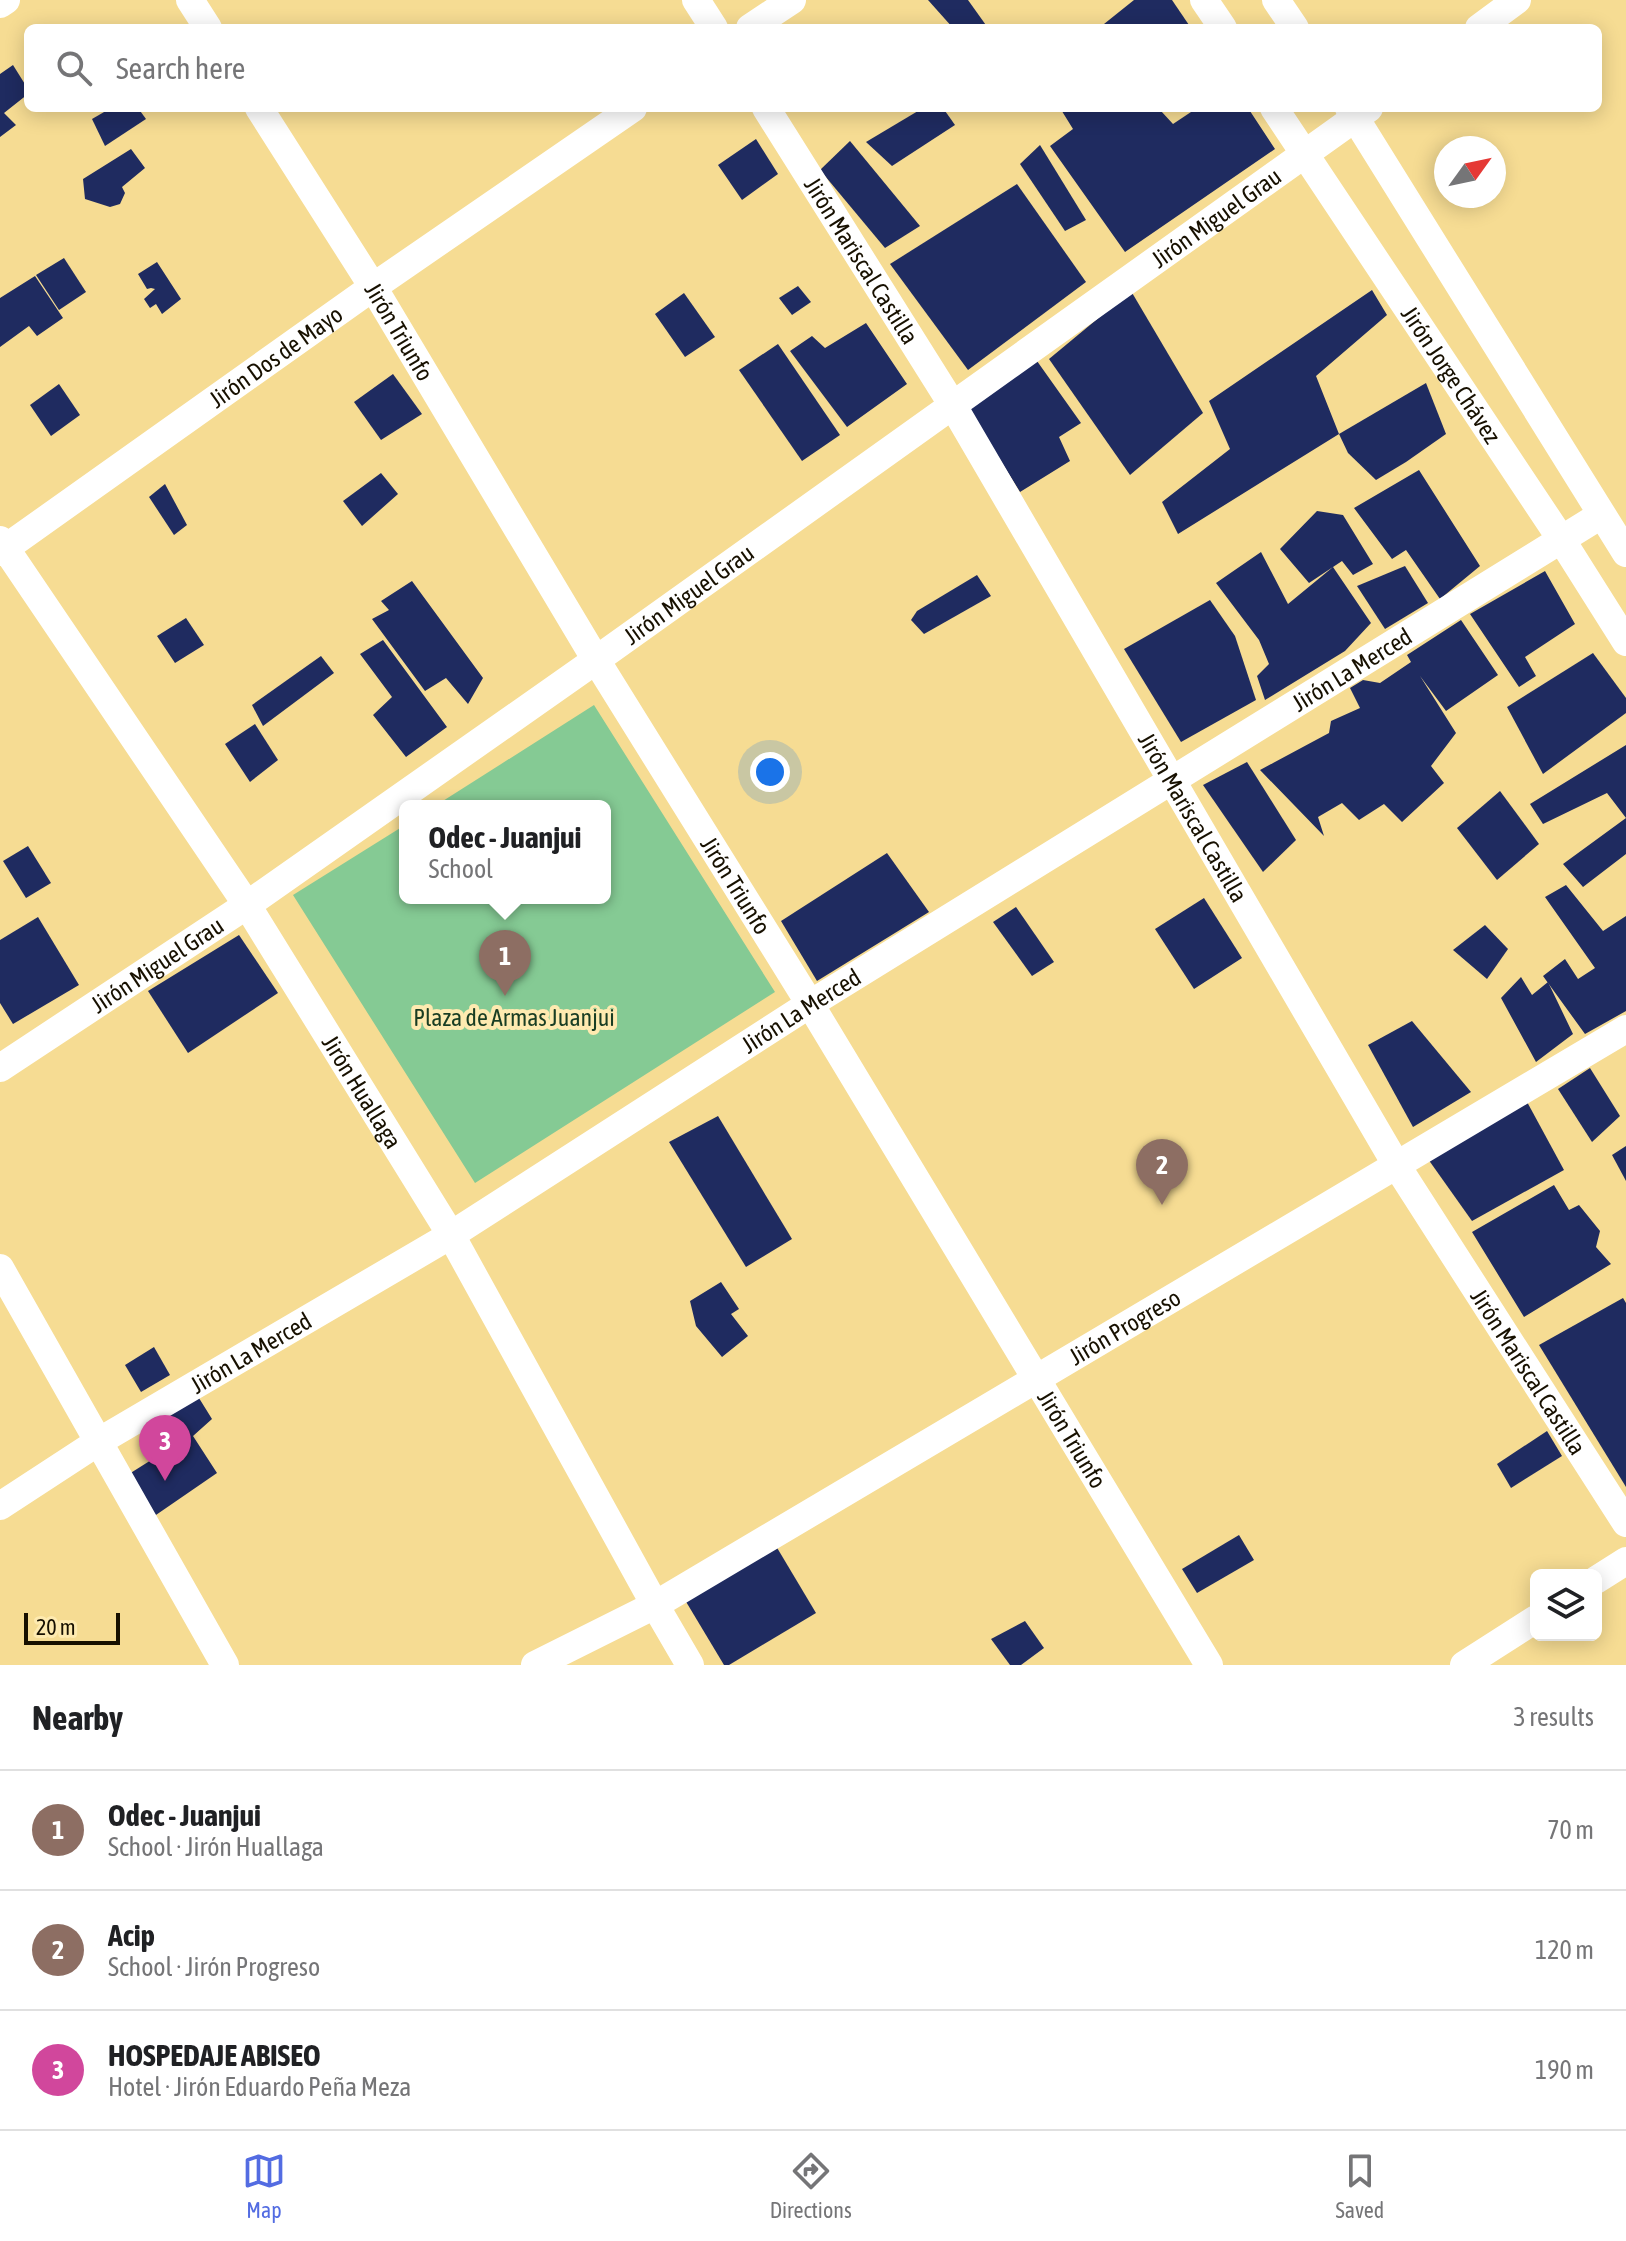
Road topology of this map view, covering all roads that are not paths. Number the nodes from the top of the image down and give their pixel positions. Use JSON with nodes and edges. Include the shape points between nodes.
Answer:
{"nodes":[{"id":1,"x":6,"y":0,"type":"edge"},
{"id":2,"x":190,"y":0,"type":"edge"},
{"id":3,"x":696,"y":0,"type":"edge"},
{"id":4,"x":792,"y":0,"type":"edge"},
{"id":5,"x":1204,"y":0,"type":"edge"},
{"id":6,"x":1276,"y":0,"type":"edge"},
{"id":7,"x":1517,"y":0,"type":"edge"},
{"id":8,"x":0,"y":4,"type":"edge"},
{"id":9,"x":205,"y":24,"type":"edge"},
{"id":10,"x":711,"y":24,"type":"edge"},
{"id":11,"x":756,"y":24,"type":"edge"},
{"id":12,"x":1220,"y":24,"type":"edge"},
{"id":13,"x":1292,"y":24,"type":"edge"},
{"id":14,"x":1484,"y":24,"type":"edge"},
{"id":15,"x":262,"y":112,"type":"edge"},
{"id":16,"x":627,"y":112,"type":"edge"},
{"id":17,"x":769,"y":112,"type":"edge"},
{"id":18,"x":1277,"y":112,"type":"edge"},
{"id":19,"x":1357,"y":112,"type":"edge"},
{"id":20,"x":1359,"y":112,"type":"edge"},
{"id":21,"x":1305,"y":155,"type":"junction"},
{"id":22,"x":373,"y":287,"type":"junction"},
{"id":23,"x":952,"y":404,"type":"junction"},
{"id":24,"x":1601,"y":515,"type":"junction"},
{"id":25,"x":1561,"y":539,"type":"junction"},
{"id":26,"x":2,"y":547,"type":"edge"},
{"id":27,"x":1626,"y":553,"type":"edge"},
{"id":28,"x":1626,"y":642,"type":"edge"},
{"id":29,"x":596,"y":660,"type":"junction"},
{"id":30,"x":1171,"y":781,"type":"junction"},
{"id":31,"x":247,"y":905,"type":"junction"},
{"id":32,"x":810,"y":1004,"type":"junction"},
{"id":33,"x":1626,"y":1029,"type":"edge"},
{"id":34,"x":0,"y":1068,"type":"edge"},
{"id":35,"x":1397,"y":1166,"type":"junction"},
{"id":36,"x":451,"y":1235,"type":"junction"},
{"id":37,"x":0,"y":1268,"type":"edge"},
{"id":38,"x":1037,"y":1380,"type":"junction"},
{"id":39,"x":98,"y":1442,"type":"junction"},
{"id":40,"x":0,"y":1506,"type":"edge"},
{"id":41,"x":1626,"y":1523,"type":"edge"},
{"id":42,"x":1626,"y":1561,"type":"edge"},
{"id":43,"x":1602,"y":1576,"type":"edge"},
{"id":44,"x":655,"y":1605,"type":"junction"},
{"id":45,"x":1530,"y":1623,"type":"edge"},
{"id":46,"x":225,"y":1665,"type":"edge"},
{"id":47,"x":535,"y":1665,"type":"edge"},
{"id":48,"x":690,"y":1665,"type":"edge"},
{"id":49,"x":1209,"y":1665,"type":"edge"},
{"id":50,"x":1464,"y":1665,"type":"edge"}],
"edges":[{"from":1,"to":8,"type":"street"},
{"from":2,"to":9,"type":"street"},
{"from":3,"to":10,"type":"street"},
{"from":4,"to":11,"type":"street"},
{"from":5,"to":12,"type":"street"},
{"from":6,"to":13,"type":"street"},
{"from":7,"to":14,"type":"street"},
{"from":15,"to":22,"type":"street","name":"Jirón Triunfo"},
{"from":16,"to":22,"type":"street","name":"Jirón Dos de Mayo"},
{"from":17,"to":23,"type":"street","name":"Jirón Mariscal Castilla"},
{"from":18,"to":21,"type":"street","name":"Jirón Jorge Chávez"},
{"from":19,"to":21,"type":"street","name":"Jirón Miguel Grau"},
{"from":20,"to":24,"type":"street"},
{"from":21,"to":23,"type":"street","name":"Jirón Miguel Grau"},
{"from":21,"to":25,"type":"street","name":"Jirón Jorge Chávez"},
{"from":22,"to":26,"type":"street","name":"Jirón Dos de Mayo"},
{"from":22,"to":29,"type":"street","name":"Jirón Triunfo"},
{"from":23,"to":29,"type":"street","name":"Jirón Miguel Grau"},
{"from":23,"to":30,"type":"street","name":"Jirón Mariscal Castilla"},
{"from":24,"to":25,"type":"street","name":"Jirón La Merced"},
{"from":24,"to":27,"type":"street"},
{"from":25,"to":28,"type":"street","name":"Jirón Jorge Chávez"},
{"from":25,"to":30,"type":"street","name":"Jirón La Merced"},
{"from":26,"to":31,"type":"street","name":"Jirón Huallaga"},
{"from":29,"to":31,"type":"street","name":"Jirón Miguel Grau"},
{"from":29,"to":32,"type":"street","name":"Jirón Triunfo"},
{"from":30,"to":32,"type":"street","name":"Jirón La Merced"},
{"from":30,"to":35,"type":"street","name":"Jirón Mariscal Castilla"},
{"from":31,"to":34,"type":"street","name":"Jirón Miguel Grau"},
{"from":31,"to":36,"type":"street","name":"Jirón Huallaga"},
{"from":32,"to":36,"type":"street","name":"Jirón La Merced"},
{"from":32,"to":38,"type":"street","name":"Jirón Triunfo"},
{"from":33,"to":35,"type":"street","name":"Jirón Progreso"},
{"from":35,"to":38,"type":"street","name":"Jirón Progreso"},
{"from":35,"to":41,"type":"street","name":"Jirón Mariscal Castilla"},
{"from":36,"to":39,"type":"street","name":"Jirón La Merced"},
{"from":36,"to":44,"type":"street","name":"Jirón Huallaga"},
{"from":37,"to":39,"type":"street"},
{"from":38,"to":44,"type":"street","name":"Jirón Progreso"},
{"from":38,"to":49,"type":"street","name":"Jirón Triunfo"},
{"from":39,"to":40,"type":"street","name":"Jirón La Merced"},
{"from":39,"to":46,"type":"street"},
{"from":42,"to":43,"type":"street"},
{"from":44,"to":47,"type":"street","name":"Jirón Progreso"},
{"from":44,"to":48,"type":"street","name":"Jirón Huallaga"},
{"from":45,"to":50,"type":"street"}]}
